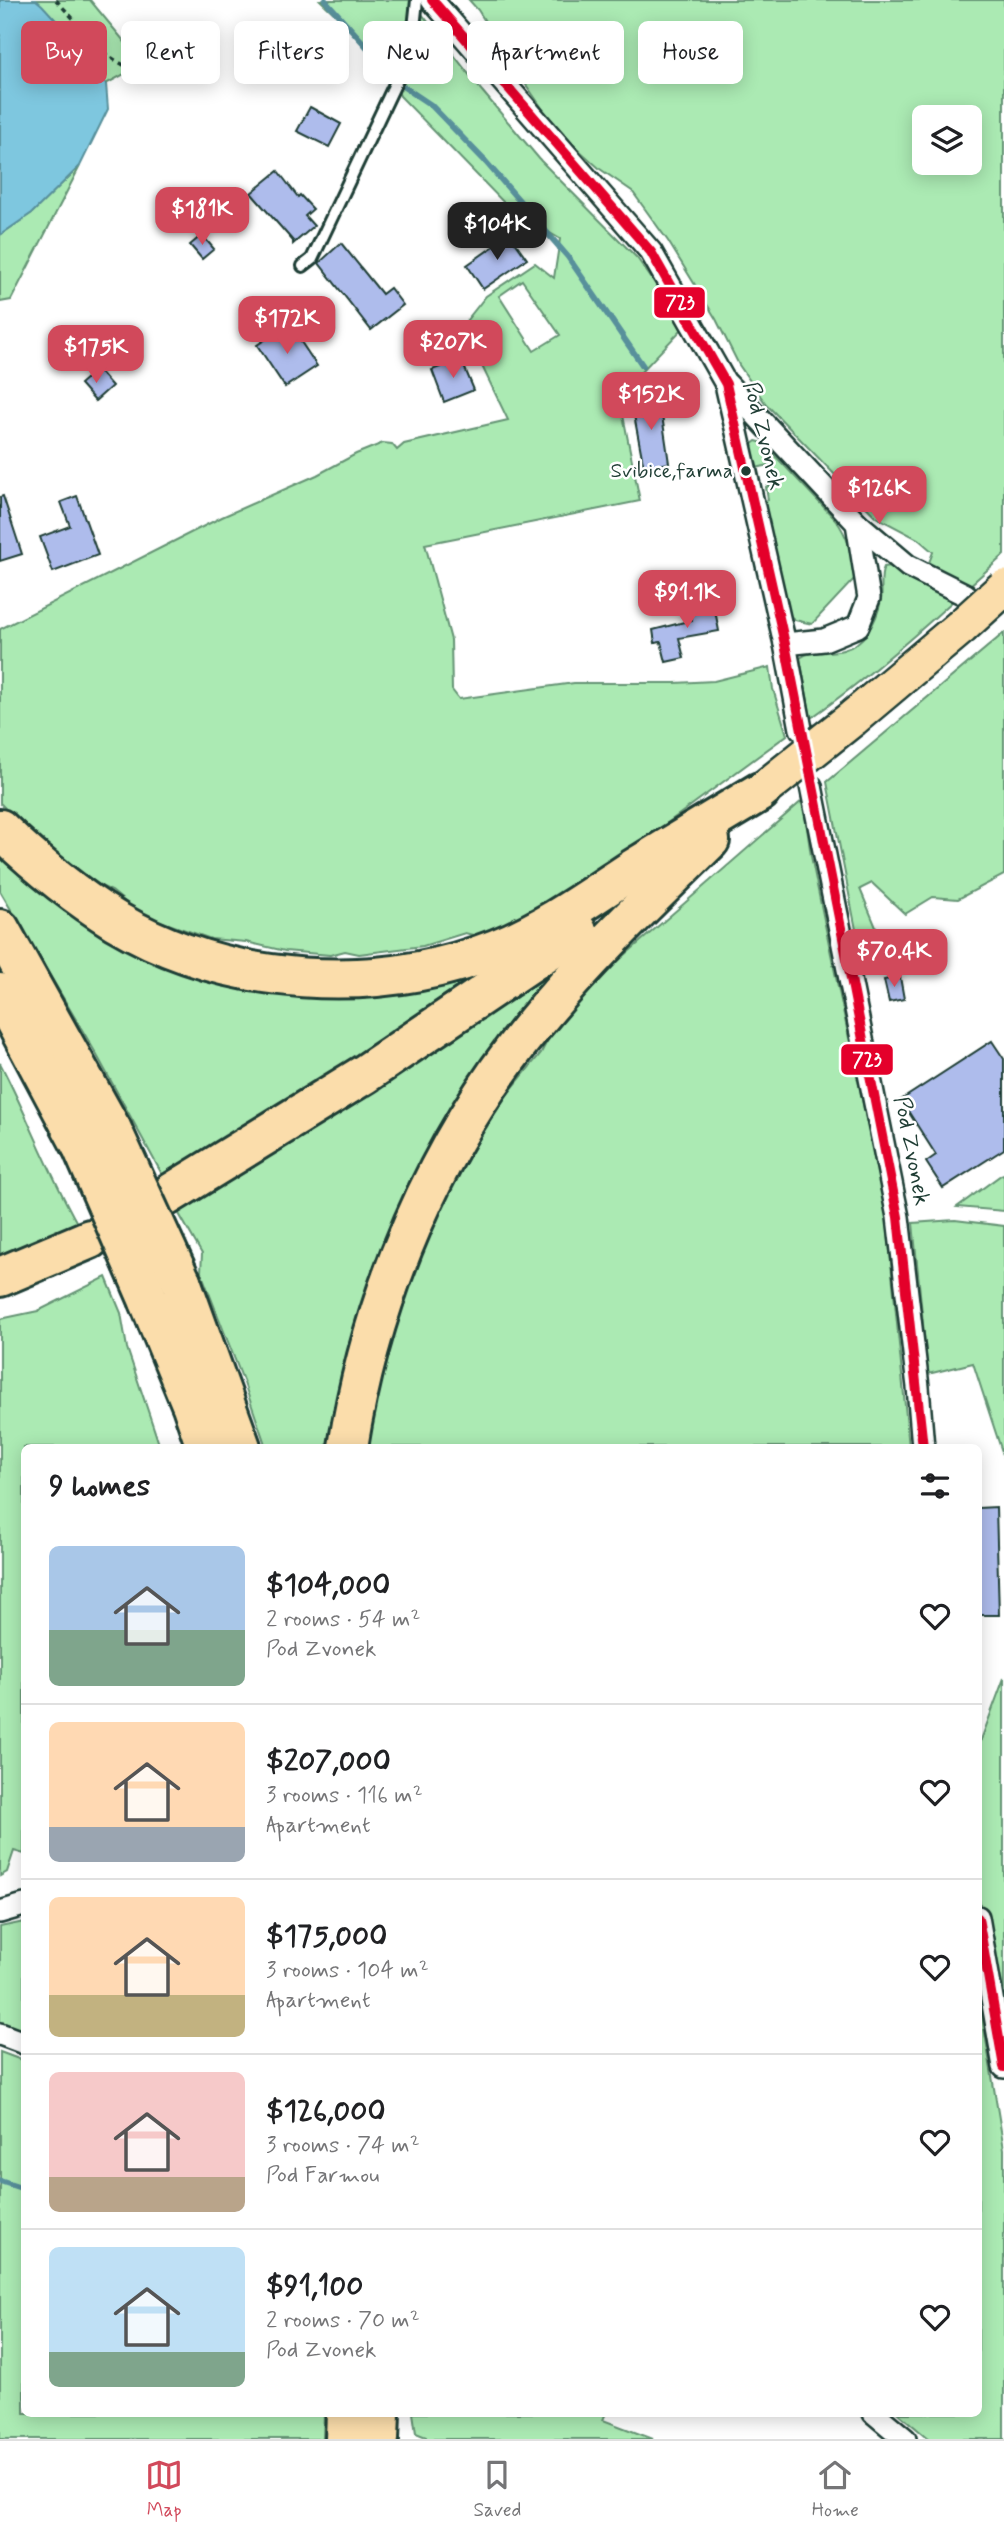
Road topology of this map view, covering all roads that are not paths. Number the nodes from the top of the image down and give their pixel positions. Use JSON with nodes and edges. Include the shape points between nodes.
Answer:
{"nodes":[{"id":1,"x":417,"y":0,"type":"edge"},
{"id":2,"x":432,"y":0,"type":"edge"},
{"id":3,"x":303,"y":266,"type":"dead end"},
{"id":4,"x":726,"y":384,"type":"junction"},
{"id":5,"x":857,"y":523,"type":"junction"},
{"id":6,"x":1004,"y":588,"type":"edge"},
{"id":7,"x":963,"y":611,"type":"junction"},
{"id":8,"x":785,"y":644,"type":"junction"},
{"id":9,"x":801,"y":729,"type":"dead end"},
{"id":10,"x":811,"y":786,"type":"dead end"},
{"id":11,"x":760,"y":792,"type":"junction"},
{"id":12,"x":0,"y":829,"type":"edge"},
{"id":13,"x":0,"y":929,"type":"edge"},
{"id":14,"x":0,"y":993,"type":"edge"},
{"id":15,"x":97,"y":1139,"type":"junction"},
{"id":16,"x":165,"y":1197,"type":"dead end"},
{"id":17,"x":90,"y":1239,"type":"dead end"},
{"id":18,"x":0,"y":1277,"type":"edge"},
{"id":19,"x":205,"y":1444,"type":"edge"},
{"id":20,"x":240,"y":1444,"type":"edge"},
{"id":21,"x":349,"y":1444,"type":"edge"},
{"id":22,"x":923,"y":1444,"type":"edge"},
{"id":23,"x":21,"y":1906,"type":"edge"},
{"id":24,"x":0,"y":1912,"type":"edge"},
{"id":25,"x":982,"y":1940,"type":"edge"},
{"id":26,"x":0,"y":2034,"type":"edge"},
{"id":27,"x":21,"y":2042,"type":"edge"},
{"id":28,"x":1004,"y":2067,"type":"edge"},
{"id":29,"x":346,"y":2417,"type":"edge"},
{"id":30,"x":380,"y":2417,"type":"edge"},
{"id":31,"x":878,"y":2417,"type":"edge"},
{"id":32,"x":345,"y":2439,"type":"edge"},
{"id":33,"x":379,"y":2439,"type":"edge"},
{"id":34,"x":905,"y":2439,"type":"edge"}],
"edges":[{"from":1,"to":3,"type":"lane","via":[[414,29],[391,93],[312,258]]},
{"from":2,"to":4,"type":"street","name":"Pod Zvonek","via":[[651,252]]},
{"from":4,"to":5,"type":"street"},
{"from":4,"to":8,"type":"street","name":"Pod Zvonek"},
{"from":5,"to":7,"type":"street"},
{"from":5,"to":8,"type":"street","via":[[869,598],[858,625],[824,640]]},
{"from":6,"to":7,"type":"main road","bridge":true},
{"from":7,"to":11,"type":"main road","bridge":true,"via":[[853,718]]},
{"from":8,"to":9,"type":"street","name":"Pod Zvonek"},
{"from":10,"to":22,"type":"street","name":"Pod Zvonek","via":[[898,1217]]},
{"from":11,"to":12,"type":"highway","via":[[556,919],[497,949],[442,967],[331,979],[219,963],[168,946],[118,922],[72,892]]},
{"from":11,"to":16,"type":"highway","via":[[562,942],[365,1074]]},
{"from":11,"to":21,"type":"highway","via":[[581,971],[533,1025],[491,1083],[419,1210],[392,1278],[370,1347]]},
{"from":13,"to":15,"type":"highway"},
{"from":14,"to":15,"type":"highway"},
{"from":15,"to":19,"type":"highway","bridge":true,"via":[[148,1299]]},
{"from":15,"to":20,"type":"highway","bridge":true,"via":[[181,1281]]},
{"from":17,"to":18,"type":"highway"},
{"from":23,"to":24,"type":"street"},
{"from":25,"to":28,"type":"street"},
{"from":26,"to":27,"type":"street"},
{"from":29,"to":32,"type":"highway"},
{"from":30,"to":33,"type":"highway"},
{"from":31,"to":34,"type":"street"}]}
